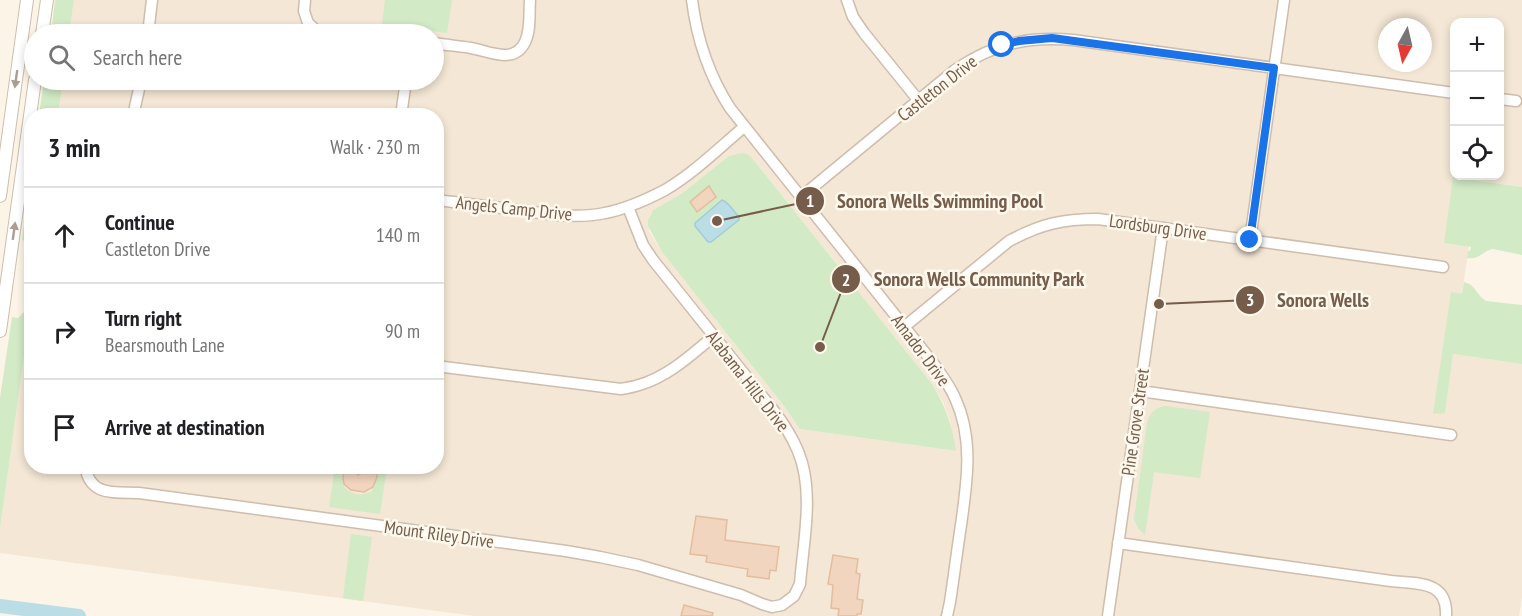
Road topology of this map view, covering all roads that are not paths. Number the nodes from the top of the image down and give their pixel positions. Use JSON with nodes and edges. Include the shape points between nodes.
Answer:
{"nodes":[{"id":1,"x":27,"y":0,"type":"edge"},
{"id":2,"x":47,"y":0,"type":"edge"},
{"id":3,"x":152,"y":0,"type":"edge"},
{"id":4,"x":305,"y":0,"type":"edge"},
{"id":5,"x":530,"y":0,"type":"edge"},
{"id":6,"x":692,"y":0,"type":"edge"},
{"id":7,"x":847,"y":0,"type":"edge"},
{"id":8,"x":1284,"y":0,"type":"edge"},
{"id":9,"x":43,"y":24,"type":"edge"},
{"id":10,"x":148,"y":24,"type":"edge"},
{"id":11,"x":309,"y":24,"type":"edge"},
{"id":12,"x":444,"y":44,"type":"edge"},
{"id":13,"x":1274,"y":68,"type":"junction"},
{"id":14,"x":34,"y":90,"type":"edge"},
{"id":15,"x":139,"y":90,"type":"edge"},
{"id":16,"x":405,"y":90,"type":"edge"},
{"id":17,"x":1450,"y":92,"type":"edge"},
{"id":18,"x":1504,"y":100,"type":"edge"},
{"id":19,"x":918,"y":101,"type":"junction"},
{"id":20,"x":1516,"y":101,"type":"dead end"},
{"id":21,"x":31,"y":108,"type":"edge"},
{"id":22,"x":135,"y":108,"type":"edge"},
{"id":23,"x":402,"y":108,"type":"edge"},
{"id":24,"x":744,"y":127,"type":"junction"},
{"id":25,"x":24,"y":152,"type":"edge"},
{"id":26,"x":0,"y":196,"type":"edge"},
{"id":27,"x":801,"y":197,"type":"junction"},
{"id":28,"x":444,"y":201,"type":"edge"},
{"id":29,"x":628,"y":207,"type":"junction"},
{"id":30,"x":1163,"y":228,"type":"junction"},
{"id":31,"x":1250,"y":240,"type":"junction"},
{"id":32,"x":1443,"y":267,"type":"dead end"},
{"id":33,"x":4,"y":271,"type":"edge"},
{"id":34,"x":904,"y":327,"type":"junction"},
{"id":35,"x":0,"y":331,"type":"edge"},
{"id":36,"x":714,"y":336,"type":"junction"},
{"id":37,"x":444,"y":367,"type":"edge"},
{"id":38,"x":1140,"y":391,"type":"junction"},
{"id":39,"x":1451,"y":435,"type":"dead end"},
{"id":40,"x":87,"y":474,"type":"edge"},
{"id":41,"x":1118,"y":543,"type":"junction"},
{"id":42,"x":782,"y":605,"type":"joint"},
{"id":43,"x":947,"y":616,"type":"edge"},
{"id":44,"x":1108,"y":616,"type":"edge"},
{"id":45,"x":1446,"y":616,"type":"edge"}],
"edges":[{"from":1,"to":26,"type":"street","one_way":true},
{"from":2,"to":9,"type":"street"},
{"from":3,"to":10,"type":"street"},
{"from":4,"to":11,"type":"street"},
{"from":5,"to":12,"type":"street","via":[[528,32],[519,50],[499,55]]},
{"from":6,"to":24,"type":"street","name":"Amador Drive","via":[[707,67]]},
{"from":7,"to":19,"type":"street","via":[[864,33]]},
{"from":8,"to":13,"type":"street"},
{"from":13,"to":17,"type":"street","name":"Castleton Drive"},
{"from":13,"to":19,"type":"street","name":"Castleton Drive","via":[[1073,40],[1036,39],[1002,45],[971,59]]},
{"from":13,"to":31,"type":"street"},
{"from":21,"to":14,"type":"street","one_way":true},
{"from":15,"to":22,"type":"street"},
{"from":16,"to":23,"type":"street"},
{"from":18,"to":20,"type":"street"},
{"from":19,"to":27,"type":"street","name":"Castleton Drive"},
{"from":24,"to":27,"type":"street","name":"Amador Drive"},
{"from":24,"to":29,"type":"street","name":"Angels Camp Drive","via":[[684,177]]},
{"from":33,"to":25,"type":"street","one_way":true},
{"from":27,"to":34,"type":"street","name":"Amador Drive"},
{"from":28,"to":29,"type":"street","name":"Angels Camp Drive","via":[[570,216],[604,214]]},
{"from":29,"to":36,"type":"street","name":"Alabama Hills Drive","via":[[643,245]]},
{"from":30,"to":31,"type":"street","name":"Lordsburg Drive"},
{"from":30,"to":34,"type":"street","name":"Lordsburg Drive","via":[[1098,219],[1049,223],[1009,241]]},
{"from":30,"to":38,"type":"street","name":"Pine Grove Street"},
{"from":31,"to":32,"type":"street","name":"Lordsburg Drive"},
{"from":33,"to":35,"type":"street"},
{"from":34,"to":43,"type":"street","name":"Amador Drive","via":[[955,397],[967,437],[967,477]]},
{"from":36,"to":37,"type":"street","via":[[659,377],[621,389]]},
{"from":36,"to":42,"type":"street","name":"Alabama Hills Drive","via":[[787,429],[799,453],[807,497],[800,584],[794,597]]},
{"from":38,"to":39,"type":"street"},
{"from":38,"to":41,"type":"street","name":"Pine Grove Street"},
{"from":40,"to":42,"type":"street","name":"Mount Riley Drive","via":[[100,490],[577,553],[638,565],[772,607]]},
{"from":41,"to":44,"type":"street","name":"Pine Grove Street"},
{"from":41,"to":45,"type":"street","via":[[1426,584],[1444,597]]}]}
